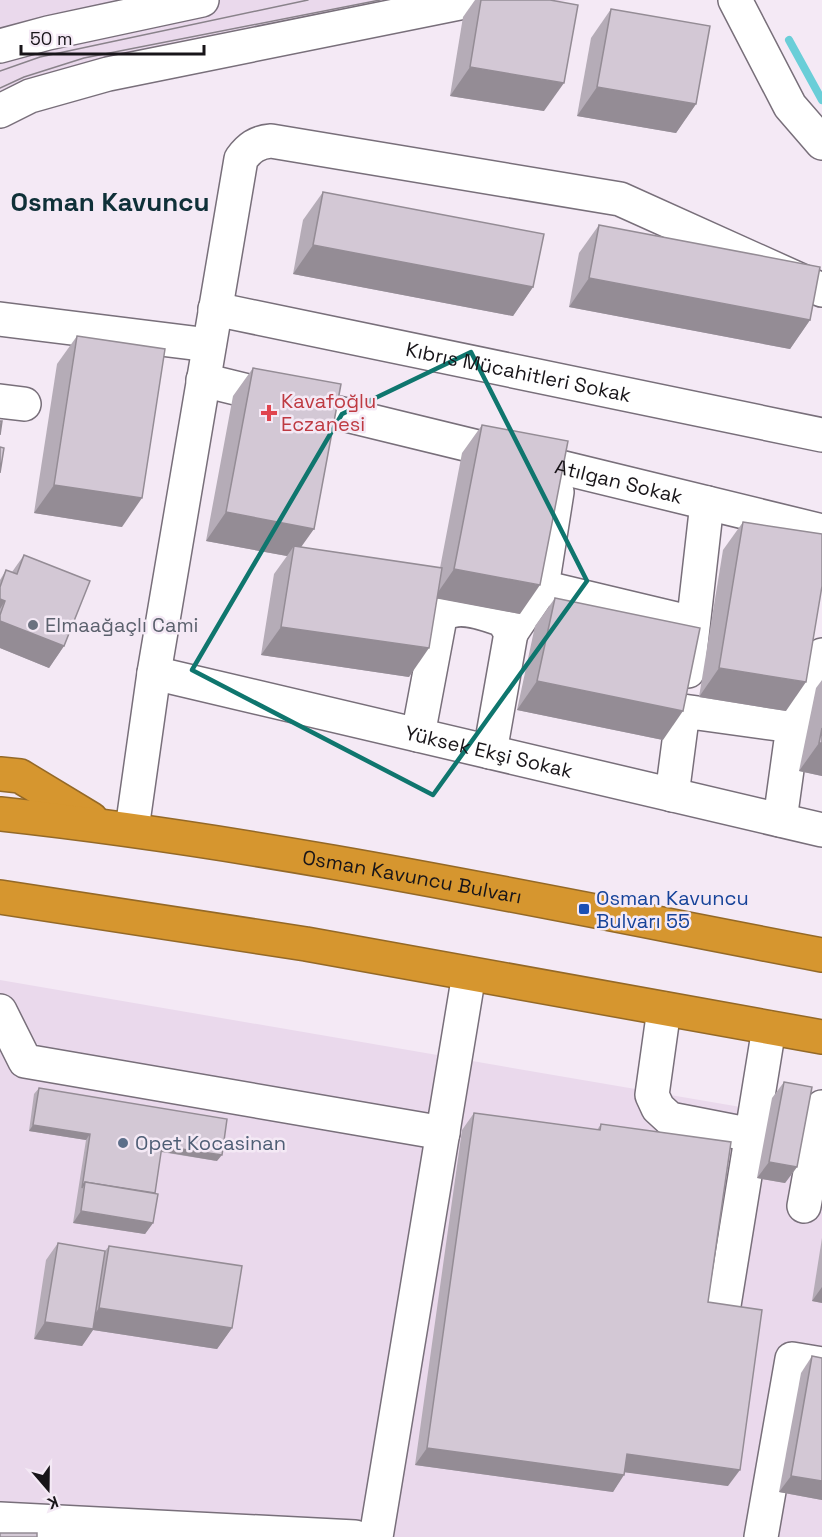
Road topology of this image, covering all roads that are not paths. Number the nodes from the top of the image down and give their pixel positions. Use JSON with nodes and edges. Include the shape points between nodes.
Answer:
{"nodes":[{"id":1,"x":202,"y":0,"type":"edge"},
{"id":2,"x":474,"y":0,"type":"edge"},
{"id":3,"x":735,"y":0,"type":"edge"},
{"id":4,"x":0,"y":46,"type":"edge"},
{"id":5,"x":0,"y":111,"type":"edge"},
{"id":6,"x":822,"y":143,"type":"edge"},
{"id":7,"x":822,"y":290,"type":"edge"},
{"id":8,"x":216,"y":309,"type":"junction"},
{"id":9,"x":0,"y":319,"type":"edge"},
{"id":10,"x":209,"y":345,"type":"junction"},
{"id":11,"x":203,"y":381,"type":"junction"},
{"id":12,"x":822,"y":435,"type":"edge"},
{"id":13,"x":560,"y":467,"type":"junction"},
{"id":14,"x":707,"y":503,"type":"junction"},
{"id":15,"x":822,"y":531,"type":"edge"},
{"id":16,"x":542,"y":587,"type":"junction"},
{"id":17,"x":693,"y":623,"type":"junction"},
{"id":18,"x":511,"y":633,"type":"junction"},
{"id":19,"x":822,"y":655,"type":"edge"},
{"id":20,"x":154,"y":673,"type":"junction"},
{"id":21,"x":683,"y":711,"type":"junction"},
{"id":22,"x":793,"y":726,"type":"junction"},
{"id":23,"x":418,"y":735,"type":"junction"},
{"id":24,"x":490,"y":752,"type":"junction"},
{"id":25,"x":0,"y":774,"type":"edge"},
{"id":26,"x":672,"y":795,"type":"junction"},
{"id":27,"x":0,"y":814,"type":"edge"},
{"id":28,"x":780,"y":820,"type":"junction"},
{"id":29,"x":100,"y":825,"type":"junction"},
{"id":30,"x":132,"y":829,"type":"junction"},
{"id":31,"x":822,"y":830,"type":"edge"},
{"id":32,"x":0,"y":897,"type":"edge"},
{"id":33,"x":822,"y":955,"type":"edge"},
{"id":34,"x":469,"y":974,"type":"junction"},
{"id":35,"x":664,"y":1009,"type":"junction"},
{"id":36,"x":769,"y":1028,"type":"junction"},
{"id":37,"x":4,"y":1029,"type":"edge"},
{"id":38,"x":822,"y":1037,"type":"edge"},
{"id":39,"x":822,"y":1107,"type":"edge"},
{"id":40,"x":443,"y":1132,"type":"junction"},
{"id":41,"x":752,"y":1135,"type":"junction"},
{"id":42,"x":804,"y":1206,"type":"dead end"},
{"id":43,"x":724,"y":1305,"type":"edge"},
{"id":44,"x":822,"y":1364,"type":"edge"},
{"id":45,"x":0,"y":1519,"type":"edge"},
{"id":46,"x":65,"y":1530,"type":"edge"},
{"id":47,"x":296,"y":1536,"type":"edge"},
{"id":48,"x":355,"y":1537,"type":"edge"},
{"id":49,"x":376,"y":1537,"type":"edge"},
{"id":50,"x":761,"y":1537,"type":"edge"}],
"edges":[{"from":1,"to":4,"type":"street"},
{"from":2,"to":5,"type":"street","via":[[108,74],[30,96]]},
{"from":3,"to":6,"type":"street","via":[[790,106]]},
{"from":7,"to":8,"type":"street","via":[[620,199],[271,141],[255,145],[241,159]]},
{"from":8,"to":10,"type":"street"},
{"from":8,"to":12,"type":"street","name":"Kıbrıs Mücahitleri Sokak"},
{"from":9,"to":10,"type":"street"},
{"from":10,"to":11,"type":"street"},
{"from":11,"to":13,"type":"street","name":"Atılgan Sokak"},
{"from":11,"to":20,"type":"street"},
{"from":13,"to":14,"type":"street","name":"Atılgan Sokak"},
{"from":13,"to":16,"type":"street"},
{"from":14,"to":15,"type":"street","name":"Atılgan Sokak"},
{"from":14,"to":17,"type":"street"},
{"from":16,"to":17,"type":"street"},
{"from":16,"to":18,"type":"street"},
{"from":17,"to":21,"type":"street"},
{"from":18,"to":23,"type":"street","via":[[503,620],[481,613],[455,609],[444,614],[438,624]]},
{"from":18,"to":24,"type":"street"},
{"from":19,"to":22,"type":"street","via":[[805,677]]},
{"from":20,"to":23,"type":"street","name":"Yüksek Ekşi Sokak"},
{"from":20,"to":30,"type":"street"},
{"from":21,"to":22,"type":"street"},
{"from":21,"to":26,"type":"street"},
{"from":22,"to":28,"type":"street"},
{"from":23,"to":24,"type":"street","name":"Yüksek Ekşi Sokak"},
{"from":24,"to":26,"type":"street","name":"Yüksek Ekşi Sokak"},
{"from":25,"to":29,"type":"highway","via":[[20,776]]},
{"from":26,"to":28,"type":"street","name":"Yüksek Ekşi Sokak"},
{"from":27,"to":29,"type":"highway","name":"Osman Kavuncu Bulvarı"},
{"from":28,"to":31,"type":"street","name":"Yüksek Ekşi Sokak"},
{"from":29,"to":30,"type":"highway","name":"Osman Kavuncu Bulvarı"},
{"from":30,"to":33,"type":"highway","name":"Osman Kavuncu Bulvarı","via":[[473,888]]},
{"from":32,"to":34,"type":"highway","via":[[306,944]]},
{"from":34,"to":35,"type":"highway"},
{"from":34,"to":40,"type":"street"},
{"from":35,"to":36,"type":"highway"},
{"from":35,"to":41,"type":"street","via":[[652,1095],[658,1108],[670,1119]]},
{"from":36,"to":38,"type":"highway"},
{"from":36,"to":41,"type":"street"},
{"from":37,"to":40,"type":"street","via":[[25,1061]]},
{"from":39,"to":42,"type":"street"},
{"from":40,"to":49,"type":"street"},
{"from":41,"to":43,"type":"street"},
{"from":44,"to":50,"type":"street","via":[[792,1359]]},
{"from":45,"to":46,"type":"street"},
{"from":46,"to":47,"type":"street"},
{"from":47,"to":48,"type":"street"}]}
